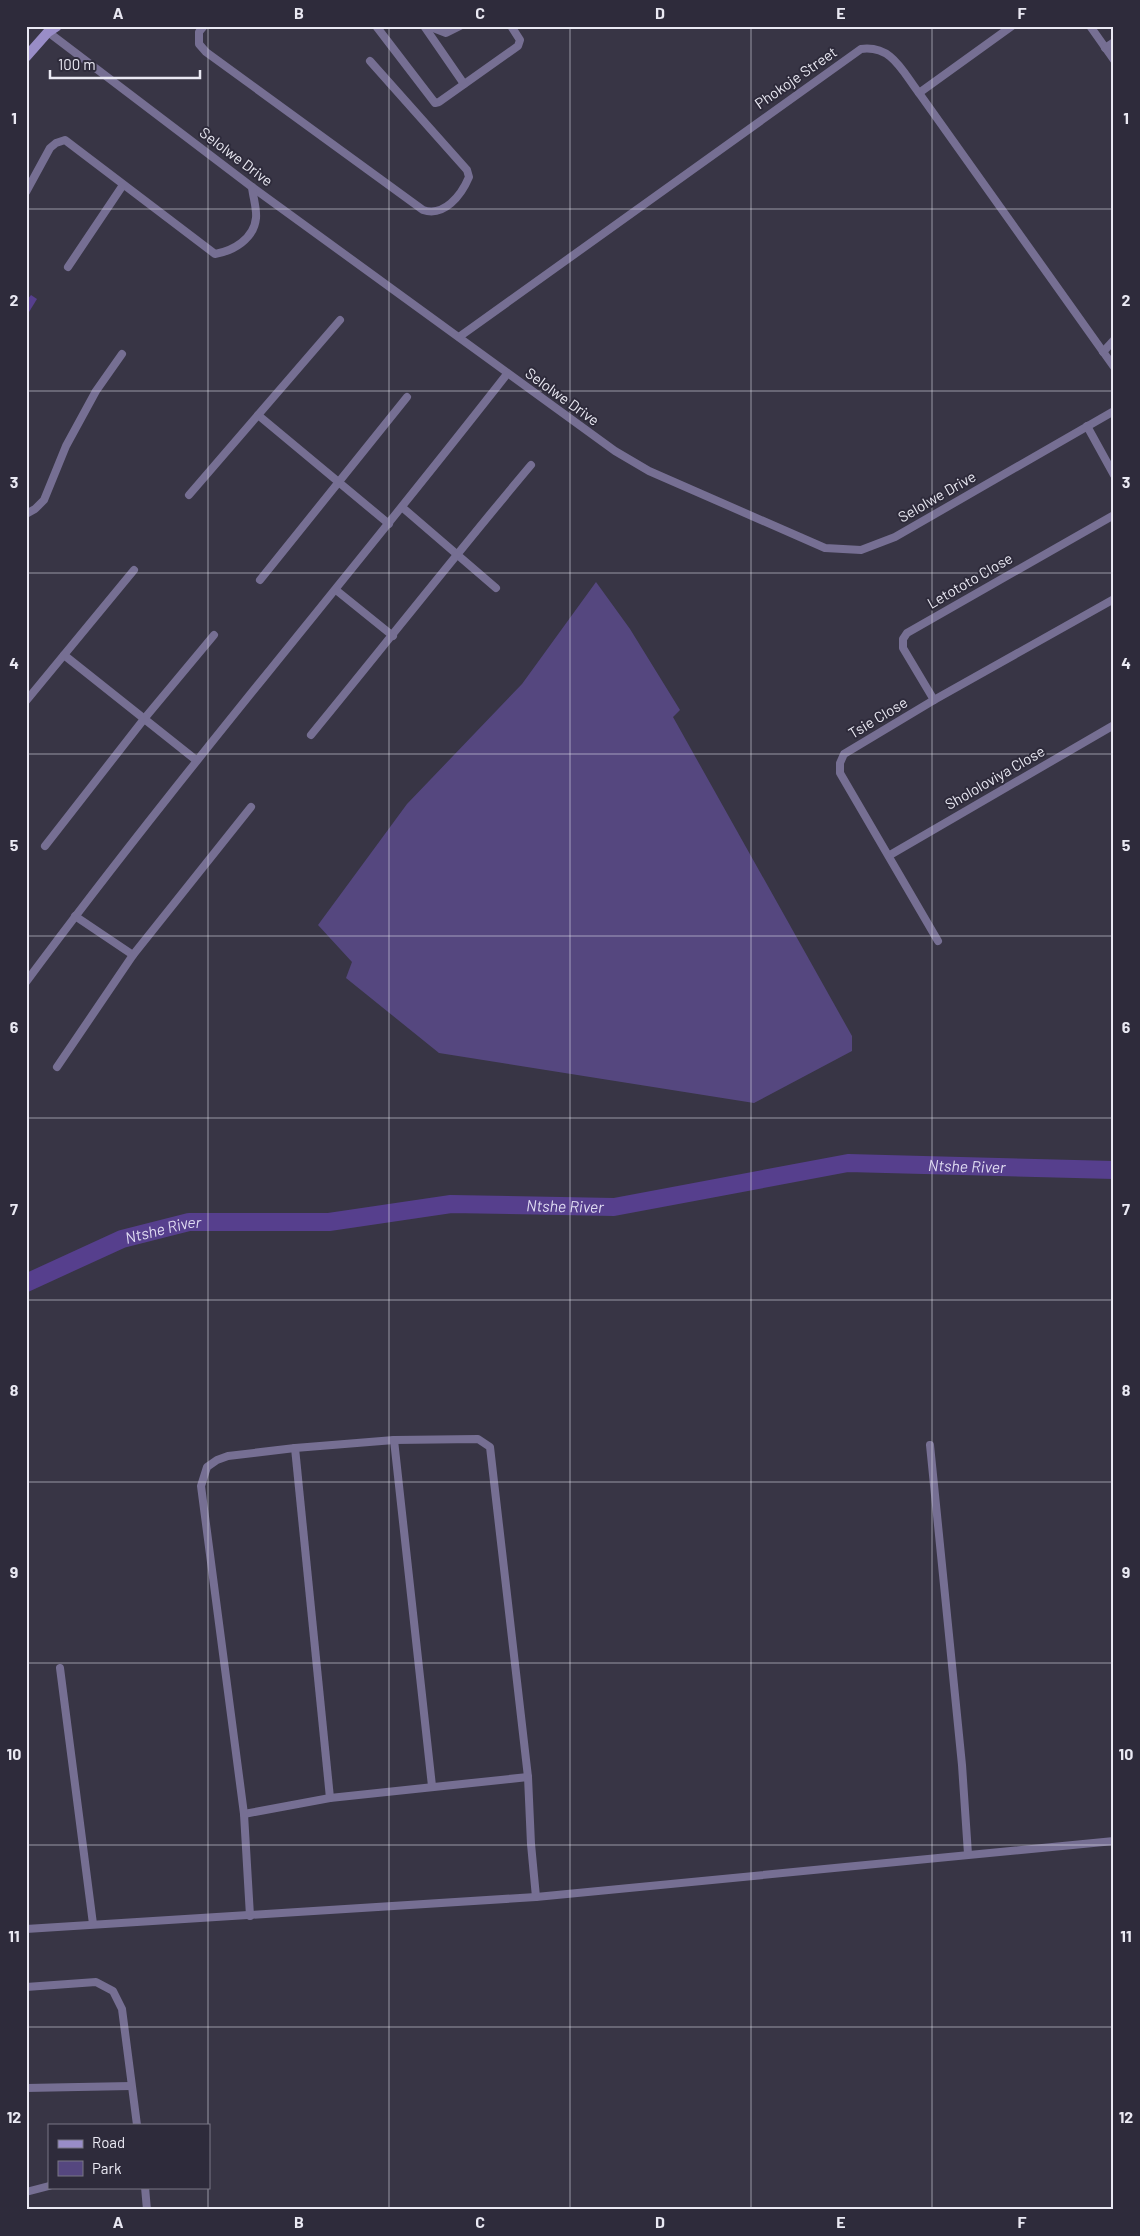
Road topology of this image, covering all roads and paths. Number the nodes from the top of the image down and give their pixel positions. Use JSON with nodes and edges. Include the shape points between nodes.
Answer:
{"nodes":[{"id":1,"x":57,"y":26,"type":"edge"},
{"id":2,"x":204,"y":26,"type":"edge"},
{"id":3,"x":376,"y":26,"type":"edge"},
{"id":4,"x":424,"y":26,"type":"edge"},
{"id":5,"x":428,"y":26,"type":"edge"},
{"id":6,"x":460,"y":26,"type":"edge"},
{"id":7,"x":511,"y":26,"type":"edge"},
{"id":8,"x":1012,"y":26,"type":"edge"},
{"id":9,"x":1090,"y":26,"type":"edge"},
{"id":10,"x":48,"y":32,"type":"junction"},
{"id":11,"x":1114,"y":42,"type":"edge"},
{"id":12,"x":1105,"y":48,"type":"junction"},
{"id":13,"x":26,"y":57,"type":"edge"},
{"id":14,"x":1114,"y":60,"type":"edge"},
{"id":15,"x":370,"y":61,"type":"dead end"},
{"id":16,"x":464,"y":84,"type":"junction"},
{"id":17,"x":919,"y":93,"type":"junction"},
{"id":18,"x":123,"y":185,"type":"junction"},
{"id":19,"x":252,"y":187,"type":"junction"},
{"id":20,"x":26,"y":192,"type":"edge"},
{"id":21,"x":68,"y":267,"type":"dead end"},
{"id":22,"x":340,"y":320,"type":"dead end"},
{"id":23,"x":459,"y":337,"type":"junction"},
{"id":24,"x":1114,"y":340,"type":"edge"},
{"id":25,"x":1103,"y":352,"type":"junction"},
{"id":26,"x":122,"y":354,"type":"dead end"},
{"id":27,"x":1114,"y":367,"type":"edge"},
{"id":28,"x":507,"y":374,"type":"junction"},
{"id":29,"x":407,"y":397,"type":"dead end"},
{"id":30,"x":1114,"y":411,"type":"edge"},
{"id":31,"x":258,"y":415,"type":"junction"},
{"id":32,"x":1087,"y":426,"type":"junction"},
{"id":33,"x":531,"y":465,"type":"dead end"},
{"id":34,"x":1114,"y":475,"type":"edge"},
{"id":35,"x":338,"y":483,"type":"junction"},
{"id":36,"x":190,"y":495,"type":"dead end"},
{"id":37,"x":403,"y":508,"type":"junction"},
{"id":38,"x":26,"y":514,"type":"edge"},
{"id":39,"x":1114,"y":515,"type":"edge"},
{"id":40,"x":389,"y":524,"type":"junction"},
{"id":41,"x":456,"y":554,"type":"junction"},
{"id":42,"x":134,"y":570,"type":"dead end"},
{"id":43,"x":260,"y":580,"type":"dead end"},
{"id":44,"x":496,"y":588,"type":"dead end"},
{"id":45,"x":336,"y":590,"type":"junction"},
{"id":46,"x":1114,"y":599,"type":"edge"},
{"id":47,"x":214,"y":635,"type":"dead end"},
{"id":48,"x":393,"y":636,"type":"junction"},
{"id":49,"x":64,"y":655,"type":"junction"},
{"id":50,"x":934,"y":700,"type":"junction"},
{"id":51,"x":26,"y":702,"type":"edge"},
{"id":52,"x":144,"y":719,"type":"junction"},
{"id":53,"x":1114,"y":726,"type":"edge"},
{"id":54,"x":311,"y":735,"type":"dead end"},
{"id":55,"x":196,"y":760,"type":"junction"},
{"id":56,"x":251,"y":807,"type":"dead end"},
{"id":57,"x":44,"y":846,"type":"dead end"},
{"id":58,"x":890,"y":855,"type":"junction"},
{"id":59,"x":75,"y":916,"type":"junction"},
{"id":60,"x":938,"y":941,"type":"dead end"},
{"id":61,"x":133,"y":955,"type":"junction"},
{"id":62,"x":26,"y":982,"type":"edge"},
{"id":63,"x":57,"y":1067,"type":"dead end"},
{"id":64,"x":394,"y":1440,"type":"junction"},
{"id":65,"x":930,"y":1445,"type":"dead end"},
{"id":66,"x":295,"y":1448,"type":"junction"},
{"id":67,"x":60,"y":1668,"type":"dead end"},
{"id":68,"x":528,"y":1776,"type":"junction"},
{"id":69,"x":432,"y":1786,"type":"junction"},
{"id":70,"x":330,"y":1798,"type":"junction"},
{"id":71,"x":244,"y":1814,"type":"junction"},
{"id":72,"x":1114,"y":1841,"type":"edge"},
{"id":73,"x":968,"y":1854,"type":"junction"},
{"id":74,"x":536,"y":1897,"type":"junction"},
{"id":75,"x":250,"y":1916,"type":"junction"},
{"id":76,"x":93,"y":1924,"type":"junction"},
{"id":77,"x":26,"y":1929,"type":"edge"},
{"id":78,"x":26,"y":1987,"type":"edge"},
{"id":79,"x":131,"y":2086,"type":"junction"},
{"id":80,"x":26,"y":2088,"type":"edge"},
{"id":81,"x":137,"y":2124,"type":"edge"},
{"id":82,"x":48,"y":2186,"type":"edge"},
{"id":83,"x":145,"y":2188,"type":"edge"},
{"id":84,"x":26,"y":2192,"type":"edge"},
{"id":85,"x":147,"y":2210,"type":"edge"}],
"edges":[{"from":1,"to":10,"type":"street"},
{"from":2,"to":15,"type":"street","via":[[199,32],[199,44],[206,52],[422,210],[431,213],[444,209],[466,184],[467,170]]},
{"from":3,"to":16,"type":"street","via":[[431,100],[439,102]]},
{"from":4,"to":16,"type":"street"},
{"from":5,"to":6,"type":"street","via":[[446,33]]},
{"from":7,"to":16,"type":"street","via":[[521,43]]},
{"from":8,"to":17,"type":"street"},
{"from":9,"to":12,"type":"street"},
{"from":10,"to":13,"type":"street"},
{"from":10,"to":19,"type":"street","name":"Selolwe Drive"},
{"from":11,"to":12,"type":"street"},
{"from":12,"to":14,"type":"street"},
{"from":17,"to":23,"type":"street","name":"Phokoje Street","via":[[887,52],[875,47],[861,49]]},
{"from":17,"to":25,"type":"street","name":"Phokoje Street"},
{"from":18,"to":19,"type":"street","via":[[215,254],[228,252],[253,230],[256,218]]},
{"from":18,"to":20,"type":"street","via":[[65,140],[50,148]]},
{"from":18,"to":21,"type":"street"},
{"from":19,"to":23,"type":"street","name":"Selolwe Drive"},
{"from":22,"to":31,"type":"street"},
{"from":23,"to":28,"type":"street","name":"Selolwe Drive"},
{"from":24,"to":25,"type":"street"},
{"from":25,"to":27,"type":"street","name":"Phokoje Street"},
{"from":26,"to":38,"type":"street","via":[[96,391],[66,446],[44,500]]},
{"from":28,"to":32,"type":"street","name":"Selolwe Drive","via":[[614,451],[643,468],[825,548],[844,550],[861,550],[895,537]]},
{"from":28,"to":37,"type":"street"},
{"from":29,"to":35,"type":"street"},
{"from":30,"to":32,"type":"street","name":"Selolwe Drive"},
{"from":31,"to":35,"type":"street"},
{"from":31,"to":36,"type":"street"},
{"from":32,"to":34,"type":"street"},
{"from":33,"to":41,"type":"street"},
{"from":35,"to":40,"type":"street"},
{"from":35,"to":43,"type":"street"},
{"from":37,"to":40,"type":"street"},
{"from":37,"to":41,"type":"street"},
{"from":39,"to":50,"type":"street","name":"Letototo Close","via":[[907,633],[903,648]]},
{"from":40,"to":45,"type":"street"},
{"from":41,"to":44,"type":"street"},
{"from":41,"to":48,"type":"street"},
{"from":42,"to":49,"type":"street"},
{"from":45,"to":48,"type":"street"},
{"from":45,"to":55,"type":"street"},
{"from":46,"to":50,"type":"street","name":"Tsie Close"},
{"from":47,"to":52,"type":"street"},
{"from":48,"to":54,"type":"street"},
{"from":49,"to":51,"type":"street"},
{"from":49,"to":52,"type":"street"},
{"from":50,"to":58,"type":"street","name":"Tsie Close","via":[[844,754],[840,763],[840,773]]},
{"from":52,"to":55,"type":"street"},
{"from":52,"to":57,"type":"street"},
{"from":53,"to":58,"type":"street","name":"Shololoviya Close"},
{"from":55,"to":59,"type":"street"},
{"from":56,"to":61,"type":"street"},
{"from":58,"to":60,"type":"street","name":"Tsie Close"},
{"from":59,"to":61,"type":"street"},
{"from":59,"to":62,"type":"street"},
{"from":61,"to":63,"type":"street"},
{"from":64,"to":66,"type":"street"},
{"from":64,"to":68,"type":"street","via":[[478,1439],[490,1447]]},
{"from":64,"to":69,"type":"street"},
{"from":65,"to":73,"type":"street"},
{"from":66,"to":70,"type":"street"},
{"from":66,"to":71,"type":"street","via":[[217,1460],[207,1467],[201,1486]]},
{"from":67,"to":76,"type":"street"},
{"from":68,"to":69,"type":"street"},
{"from":68,"to":74,"type":"street"},
{"from":69,"to":70,"type":"street"},
{"from":70,"to":71,"type":"street"},
{"from":71,"to":75,"type":"street"},
{"from":72,"to":73,"type":"street"},
{"from":73,"to":74,"type":"street"},
{"from":74,"to":75,"type":"street"},
{"from":75,"to":76,"type":"street"},
{"from":76,"to":77,"type":"street"},
{"from":78,"to":79,"type":"street","via":[[96,1982],[113,1991],[122,2009]]},
{"from":79,"to":80,"type":"street"},
{"from":79,"to":81,"type":"street"},
{"from":82,"to":84,"type":"street"},
{"from":83,"to":85,"type":"street"}]}
